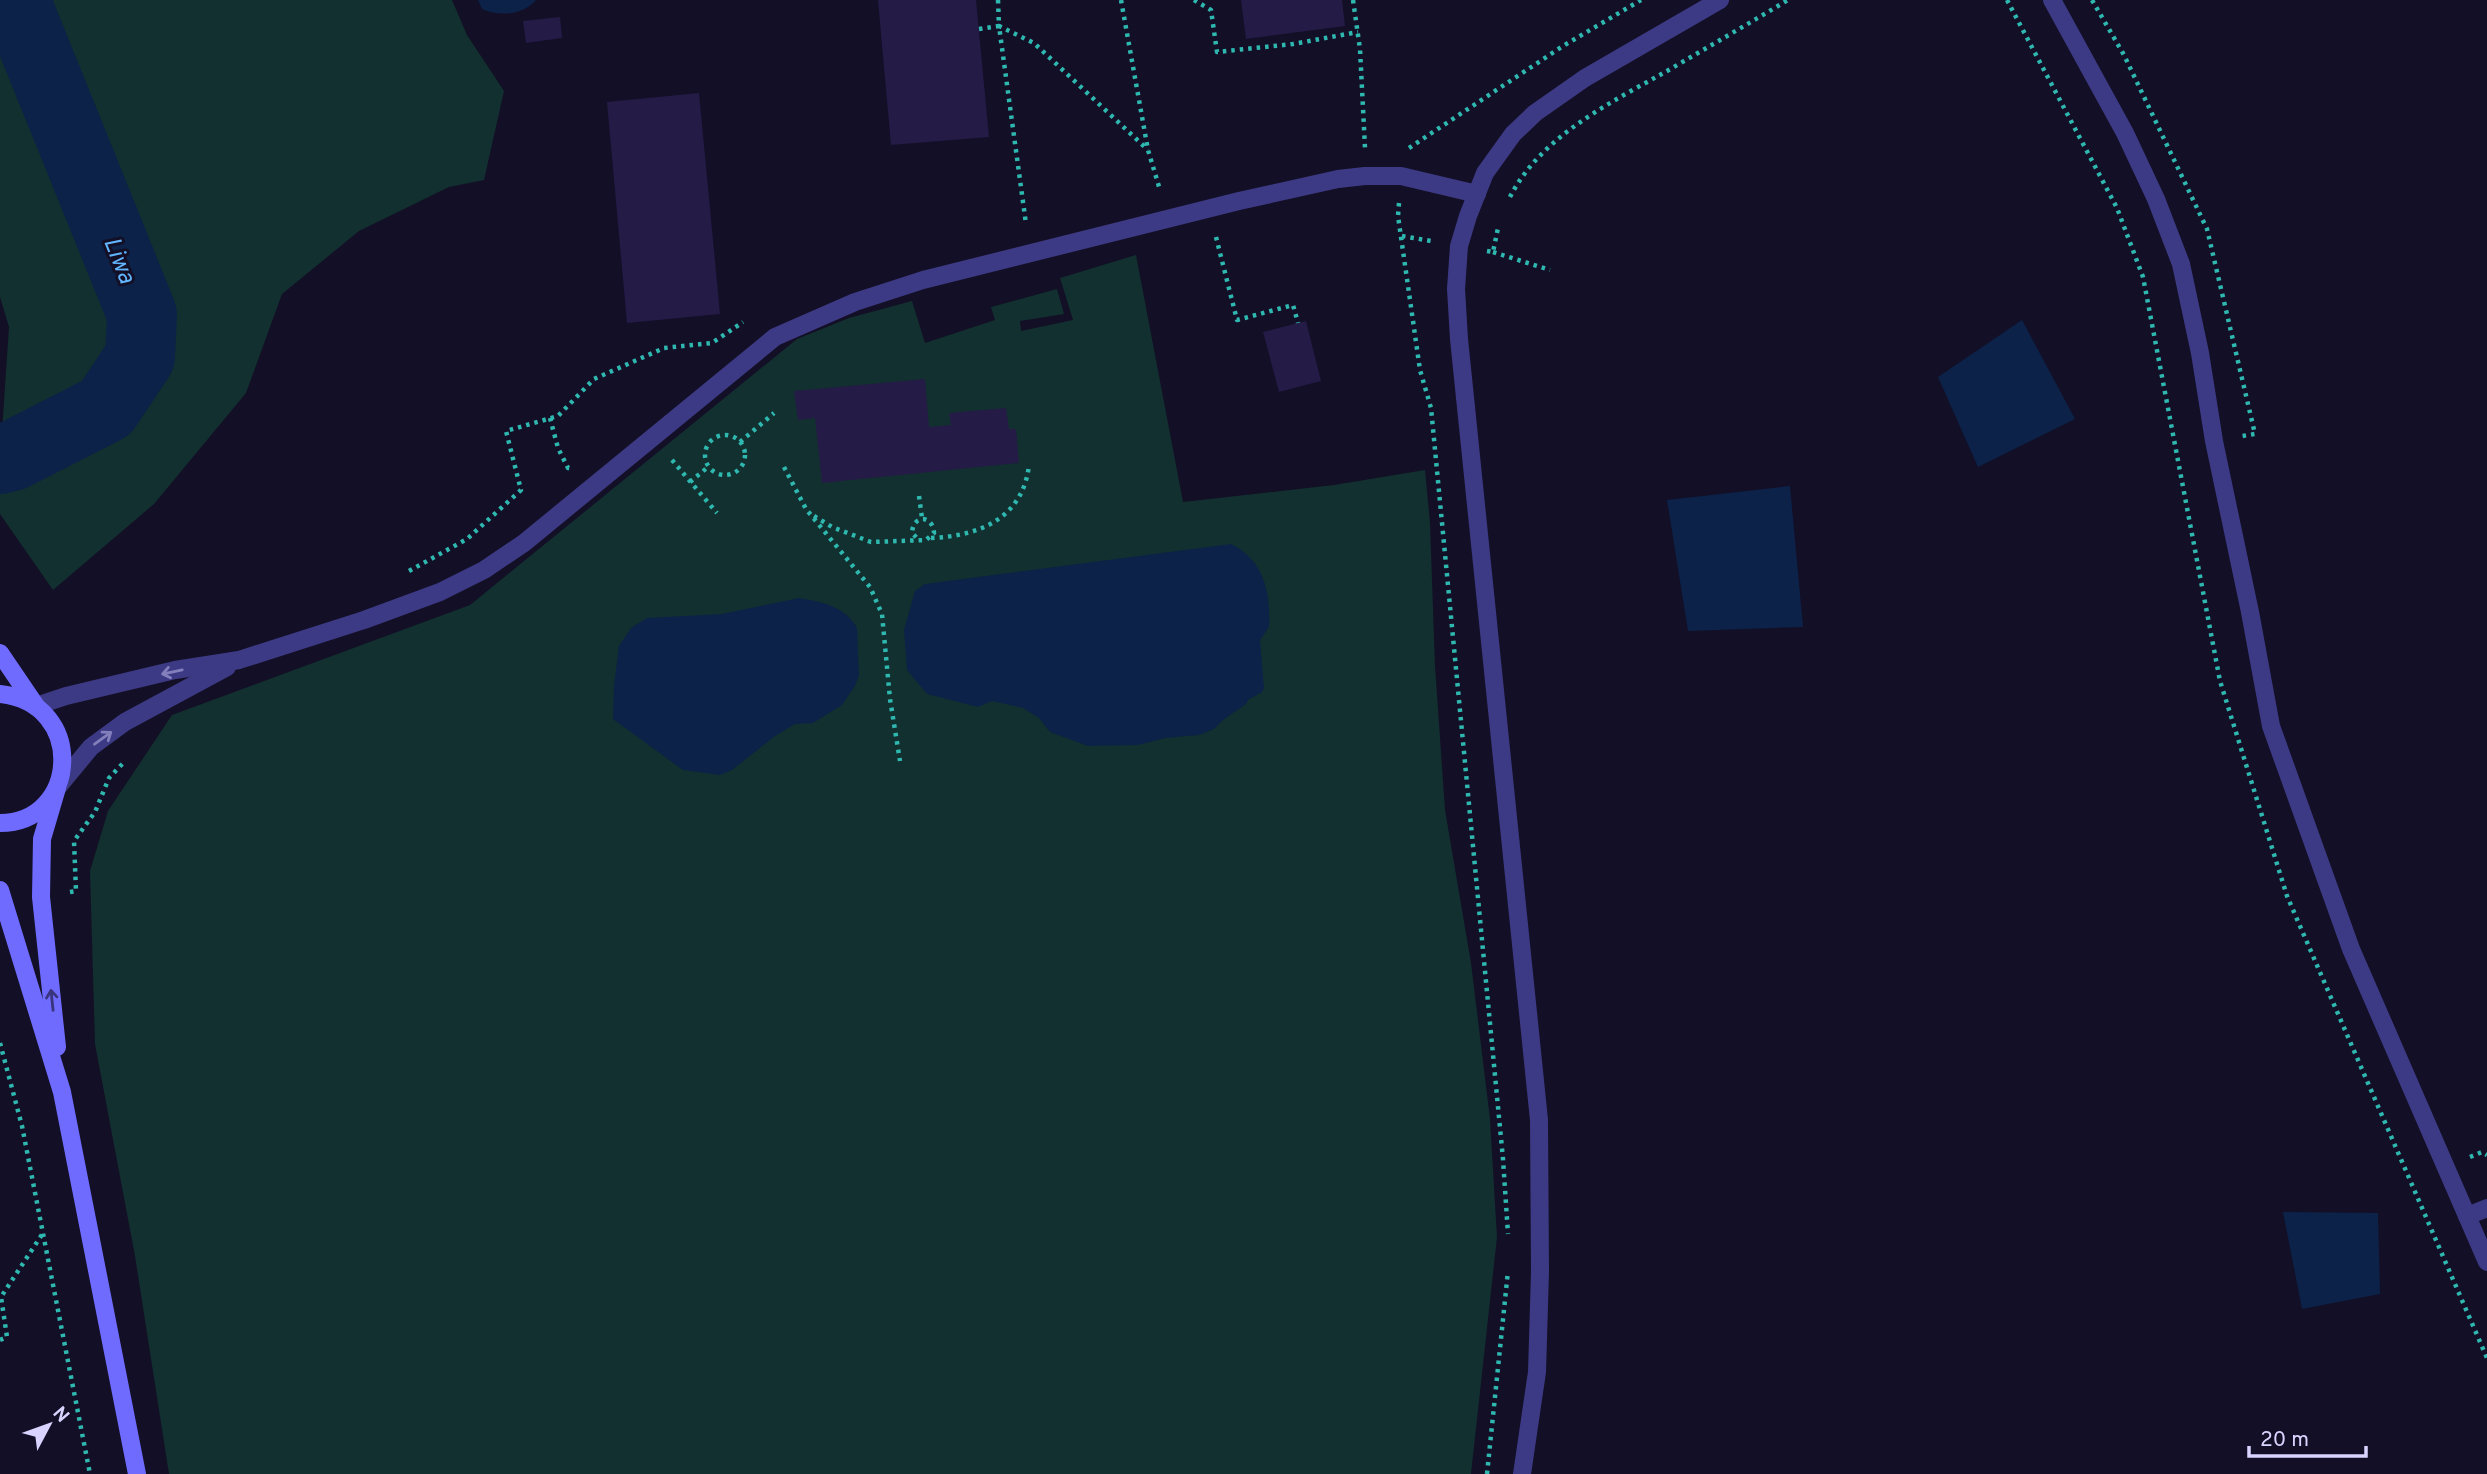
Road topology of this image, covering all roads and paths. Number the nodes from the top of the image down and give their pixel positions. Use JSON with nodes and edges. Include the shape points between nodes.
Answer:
{"nodes":[{"id":1,"x":998,"y":0,"type":"edge"},
{"id":2,"x":1121,"y":0,"type":"edge"},
{"id":3,"x":1194,"y":0,"type":"edge"},
{"id":4,"x":1210,"y":0,"type":"edge"},
{"id":5,"x":1353,"y":0,"type":"edge"},
{"id":6,"x":1642,"y":0,"type":"edge"},
{"id":7,"x":1720,"y":0,"type":"edge"},
{"id":8,"x":1788,"y":0,"type":"edge"},
{"id":9,"x":2052,"y":0,"type":"edge"},
{"id":10,"x":1211,"y":10,"type":"junction"},
{"id":11,"x":999,"y":26,"type":"junction"},
{"id":12,"x":979,"y":29,"type":"dead end"},
{"id":13,"x":1357,"y":32,"type":"junction"},
{"id":14,"x":1365,"y":148,"type":"dead end"},
{"id":15,"x":1148,"y":150,"type":"junction"},
{"id":16,"x":1401,"y":176,"type":"junction"},
{"id":17,"x":1477,"y":194,"type":"junction"},
{"id":18,"x":1161,"y":195,"type":"dead end"},
{"id":19,"x":1506,"y":204,"type":"dead end"},
{"id":20,"x":1213,"y":226,"type":"dead end"},
{"id":21,"x":1498,"y":227,"type":"dead end"},
{"id":22,"x":1026,"y":229,"type":"dead end"},
{"id":23,"x":1402,"y":236,"type":"junction"},
{"id":24,"x":1459,"y":246,"type":"junction"},
{"id":25,"x":1493,"y":252,"type":"junction"},
{"id":26,"x":1550,"y":270,"type":"dead end"},
{"id":27,"x":1298,"y":323,"type":"dead end"},
{"id":28,"x":774,"y":413,"type":"dead end"},
{"id":29,"x":707,"y":429,"type":"dead end"},
{"id":30,"x":714,"y":438,"type":"junction"},
{"id":31,"x":740,"y":442,"type":"junction"},
{"id":32,"x":671,"y":459,"type":"dead end"},
{"id":33,"x":1029,"y":465,"type":"dead end"},
{"id":34,"x":708,"y":467,"type":"junction"},
{"id":35,"x":784,"y":467,"type":"dead end"},
{"id":36,"x":690,"y":482,"type":"junction"},
{"id":37,"x":521,"y":490,"type":"dead end"},
{"id":38,"x":919,"y":496,"type":"dead end"},
{"id":39,"x":717,"y":513,"type":"dead end"},
{"id":40,"x":811,"y":515,"type":"junction"},
{"id":41,"x":922,"y":518,"type":"junction"},
{"id":42,"x":930,"y":538,"type":"junction"},
{"id":43,"x":919,"y":540,"type":"junction"},
{"id":44,"x":389,"y":611,"type":"junction"},
{"id":45,"x":0,"y":653,"type":"edge"},
{"id":46,"x":239,"y":660,"type":"junction"},
{"id":47,"x":0,"y":694,"type":"edge"},
{"id":48,"x":36,"y":706,"type":"junction"},
{"id":49,"x":127,"y":760,"type":"dead end"},
{"id":50,"x":900,"y":761,"type":"dead end"},
{"id":51,"x":57,"y":788,"type":"junction"},
{"id":52,"x":0,"y":823,"type":"edge"},
{"id":53,"x":0,"y":890,"type":"edge"},
{"id":54,"x":76,"y":891,"type":"dead end"},
{"id":55,"x":0,"y":1043,"type":"edge"},
{"id":56,"x":62,"y":1092,"type":"junction"},
{"id":57,"x":2487,"y":1208,"type":"edge"},
{"id":58,"x":2467,"y":1216,"type":"junction"},
{"id":59,"x":44,"y":1232,"type":"junction"},
{"id":60,"x":1508,"y":1236,"type":"dead end"},
{"id":61,"x":1509,"y":1261,"type":"dead end"},
{"id":62,"x":2487,"y":1262,"type":"edge"},
{"id":63,"x":0,"y":1340,"type":"edge"},
{"id":64,"x":90,"y":1474,"type":"edge"},
{"id":65,"x":137,"y":1474,"type":"edge"},
{"id":66,"x":1487,"y":1474,"type":"edge"},
{"id":67,"x":1522,"y":1474,"type":"edge"}],
"edges":[{"from":1,"to":11,"type":"path"},
{"from":2,"to":15,"type":"path"},
{"from":3,"to":10,"type":"path"},
{"from":4,"to":10,"type":"path"},
{"from":5,"to":13,"type":"path"},
{"from":6,"to":16,"type":"path","via":[[1405,150]]},
{"from":7,"to":17,"type":"street","via":[[1585,78],[1535,113],[1513,134]]},
{"from":8,"to":19,"type":"path","via":[[1587,117],[1539,156]]},
{"from":9,"to":58,"type":"street","via":[[2125,133],[2181,264],[2271,726],[2351,948]]},
{"from":10,"to":13,"type":"path","via":[[1217,52]]},
{"from":11,"to":12,"type":"path"},
{"from":11,"to":15,"type":"path","via":[[1034,43]]},
{"from":11,"to":22,"type":"path"},
{"from":13,"to":14,"type":"path"},
{"from":15,"to":18,"type":"path"},
{"from":16,"to":17,"type":"street"},
{"from":16,"to":23,"type":"path","via":[[1398,216]]},
{"from":16,"to":44,"type":"street","via":[[1338,179],[1239,201],[923,280],[804,323],[775,337],[514,550],[440,592]]},
{"from":17,"to":24,"type":"street"},
{"from":20,"to":27,"type":"path","via":[[1237,320],[1293,305]]},
{"from":21,"to":25,"type":"path"},
{"from":23,"to":24,"type":"path"},
{"from":23,"to":60,"type":"path","via":[[1420,370],[1431,408]]},
{"from":24,"to":25,"type":"path"},
{"from":24,"to":67,"type":"street","via":[[1459,339],[1539,1120],[1536,1372]]},
{"from":25,"to":26,"type":"path"},
{"from":28,"to":31,"type":"path"},
{"from":29,"to":30,"type":"path"},
{"from":30,"to":31,"type":"path","via":[[734,436]]},
{"from":30,"to":34,"type":"path","via":[[704,455]]},
{"from":31,"to":34,"type":"path","via":[[746,459],[738,471],[719,475]]},
{"from":32,"to":36,"type":"path"},
{"from":33,"to":42,"type":"path","via":[[1021,496],[1000,520]]},
{"from":34,"to":36,"type":"path"},
{"from":35,"to":40,"type":"path"},
{"from":36,"to":39,"type":"path"},
{"from":37,"to":44,"type":"path","via":[[467,539],[414,566],[386,592]]},
{"from":38,"to":41,"type":"path"},
{"from":40,"to":43,"type":"path","via":[[872,542]]},
{"from":40,"to":50,"type":"path","via":[[870,587],[882,614]]},
{"from":41,"to":42,"type":"path","via":[[933,525]]},
{"from":41,"to":43,"type":"path","via":[[912,526]]},
{"from":42,"to":43,"type":"path"},
{"from":44,"to":46,"type":"street"},
{"from":45,"to":48,"type":"main road"},
{"from":46,"to":48,"type":"street","one_way":true,"via":[[176,670]]},
{"from":51,"to":46,"type":"street","one_way":true,"via":[[91,747],[125,722]]},
{"from":47,"to":48,"type":"main road"},
{"from":48,"to":51,"type":"main road","via":[[52,722],[62,742],[64,765]]},
{"from":49,"to":54,"type":"path","via":[[109,778],[95,812],[74,841]]},
{"from":51,"to":52,"type":"main road","via":[[29,817]]},
{"from":56,"to":51,"type":"main road","one_way":true,"via":[[41,897],[42,839]]},
{"from":53,"to":56,"type":"main road"},
{"from":55,"to":59,"type":"path"},
{"from":56,"to":65,"type":"main road"},
{"from":57,"to":58,"type":"street"},
{"from":58,"to":62,"type":"street"},
{"from":59,"to":63,"type":"path","via":[[1,1297],[6,1337]]},
{"from":59,"to":64,"type":"path"},
{"from":61,"to":66,"type":"path"}]}
